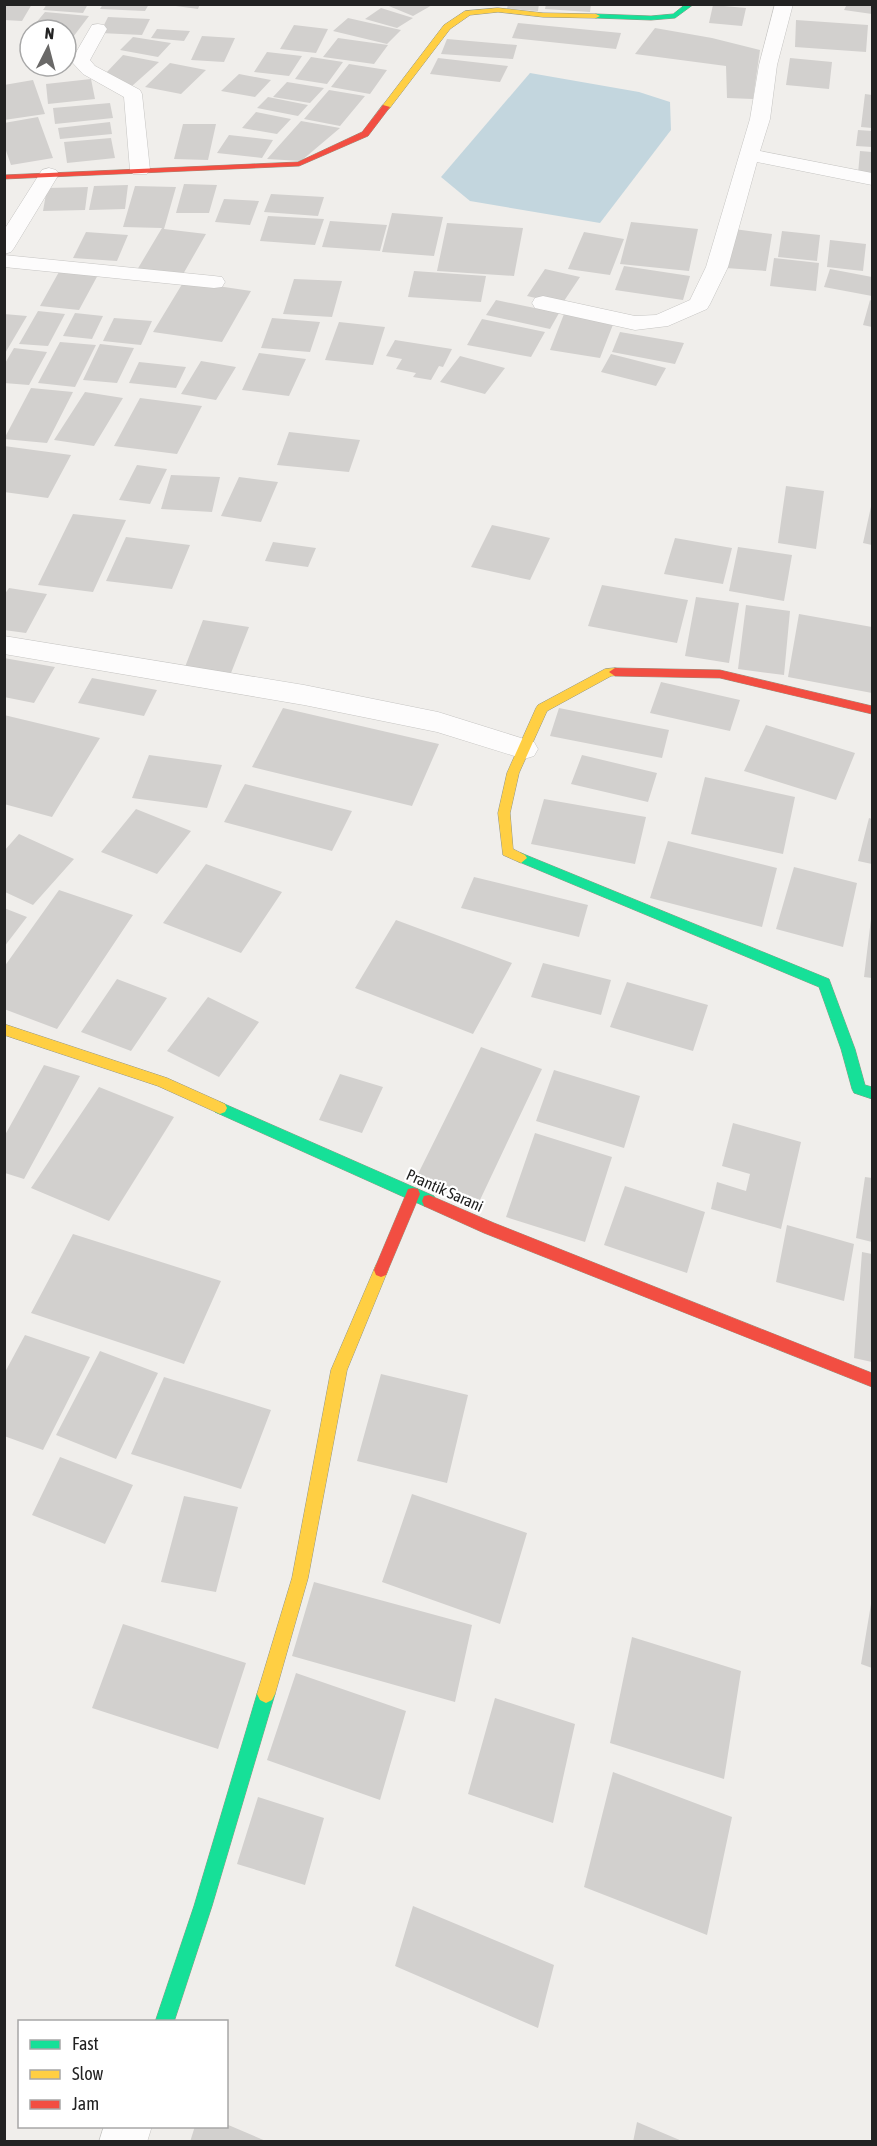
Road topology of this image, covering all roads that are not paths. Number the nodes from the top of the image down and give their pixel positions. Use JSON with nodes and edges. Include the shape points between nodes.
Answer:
{"nodes":[{"id":1,"x":691,"y":4,"type":"edge"},
{"id":2,"x":784,"y":4,"type":"edge"},
{"id":3,"x":499,"y":7,"type":"edge"},
{"id":4,"x":98,"y":29,"type":"dead end"},
{"id":5,"x":749,"y":155,"type":"junction"},
{"id":6,"x":140,"y":170,"type":"junction"},
{"id":7,"x":49,"y":174,"type":"junction"},
{"id":8,"x":4,"y":177,"type":"edge"},
{"id":9,"x":873,"y":179,"type":"edge"},
{"id":10,"x":4,"y":248,"type":"edge"},
{"id":11,"x":4,"y":261,"type":"edge"},
{"id":12,"x":214,"y":282,"type":"dead end"},
{"id":13,"x":543,"y":303,"type":"dead end"},
{"id":14,"x":4,"y":645,"type":"edge"},
{"id":15,"x":873,"y":710,"type":"edge"},
{"id":16,"x":524,"y":749,"type":"junction"},
{"id":17,"x":4,"y":1029,"type":"edge"},
{"id":18,"x":873,"y":1093,"type":"edge"},
{"id":19,"x":413,"y":1194,"type":"junction"},
{"id":20,"x":873,"y":1380,"type":"edge"},
{"id":21,"x":165,"y":2020,"type":"edge"}],
"edges":[{"from":1,"to":3,"type":"street","via":[[675,16],[651,18],[543,15]]},
{"from":2,"to":5,"type":"street"},
{"from":3,"to":6,"type":"street","via":[[468,14],[447,27],[366,134],[299,164]]},
{"from":4,"to":6,"type":"street","via":[[80,61],[88,70],[133,94]]},
{"from":5,"to":9,"type":"street"},
{"from":5,"to":13,"type":"street","via":[[717,267],[699,304],[660,321],[635,323]]},
{"from":6,"to":7,"type":"street"},
{"from":7,"to":8,"type":"street"},
{"from":7,"to":10,"type":"street"},
{"from":11,"to":12,"type":"street"},
{"from":14,"to":16,"type":"street","via":[[304,695],[438,722]]},
{"from":15,"to":16,"type":"street","via":[[720,674],[609,672],[542,708]]},
{"from":16,"to":18,"type":"street","via":[[513,773],[504,813],[507,852],[824,983],[859,1089]]},
{"from":17,"to":19,"type":"street","name":"Prantik Sarani","via":[[162,1082]]},
{"from":19,"to":20,"type":"street","name":"Prantik Sarani","via":[[489,1228]]},
{"from":19,"to":21,"type":"street","via":[[339,1370],[300,1578],[203,1906]]}]}
